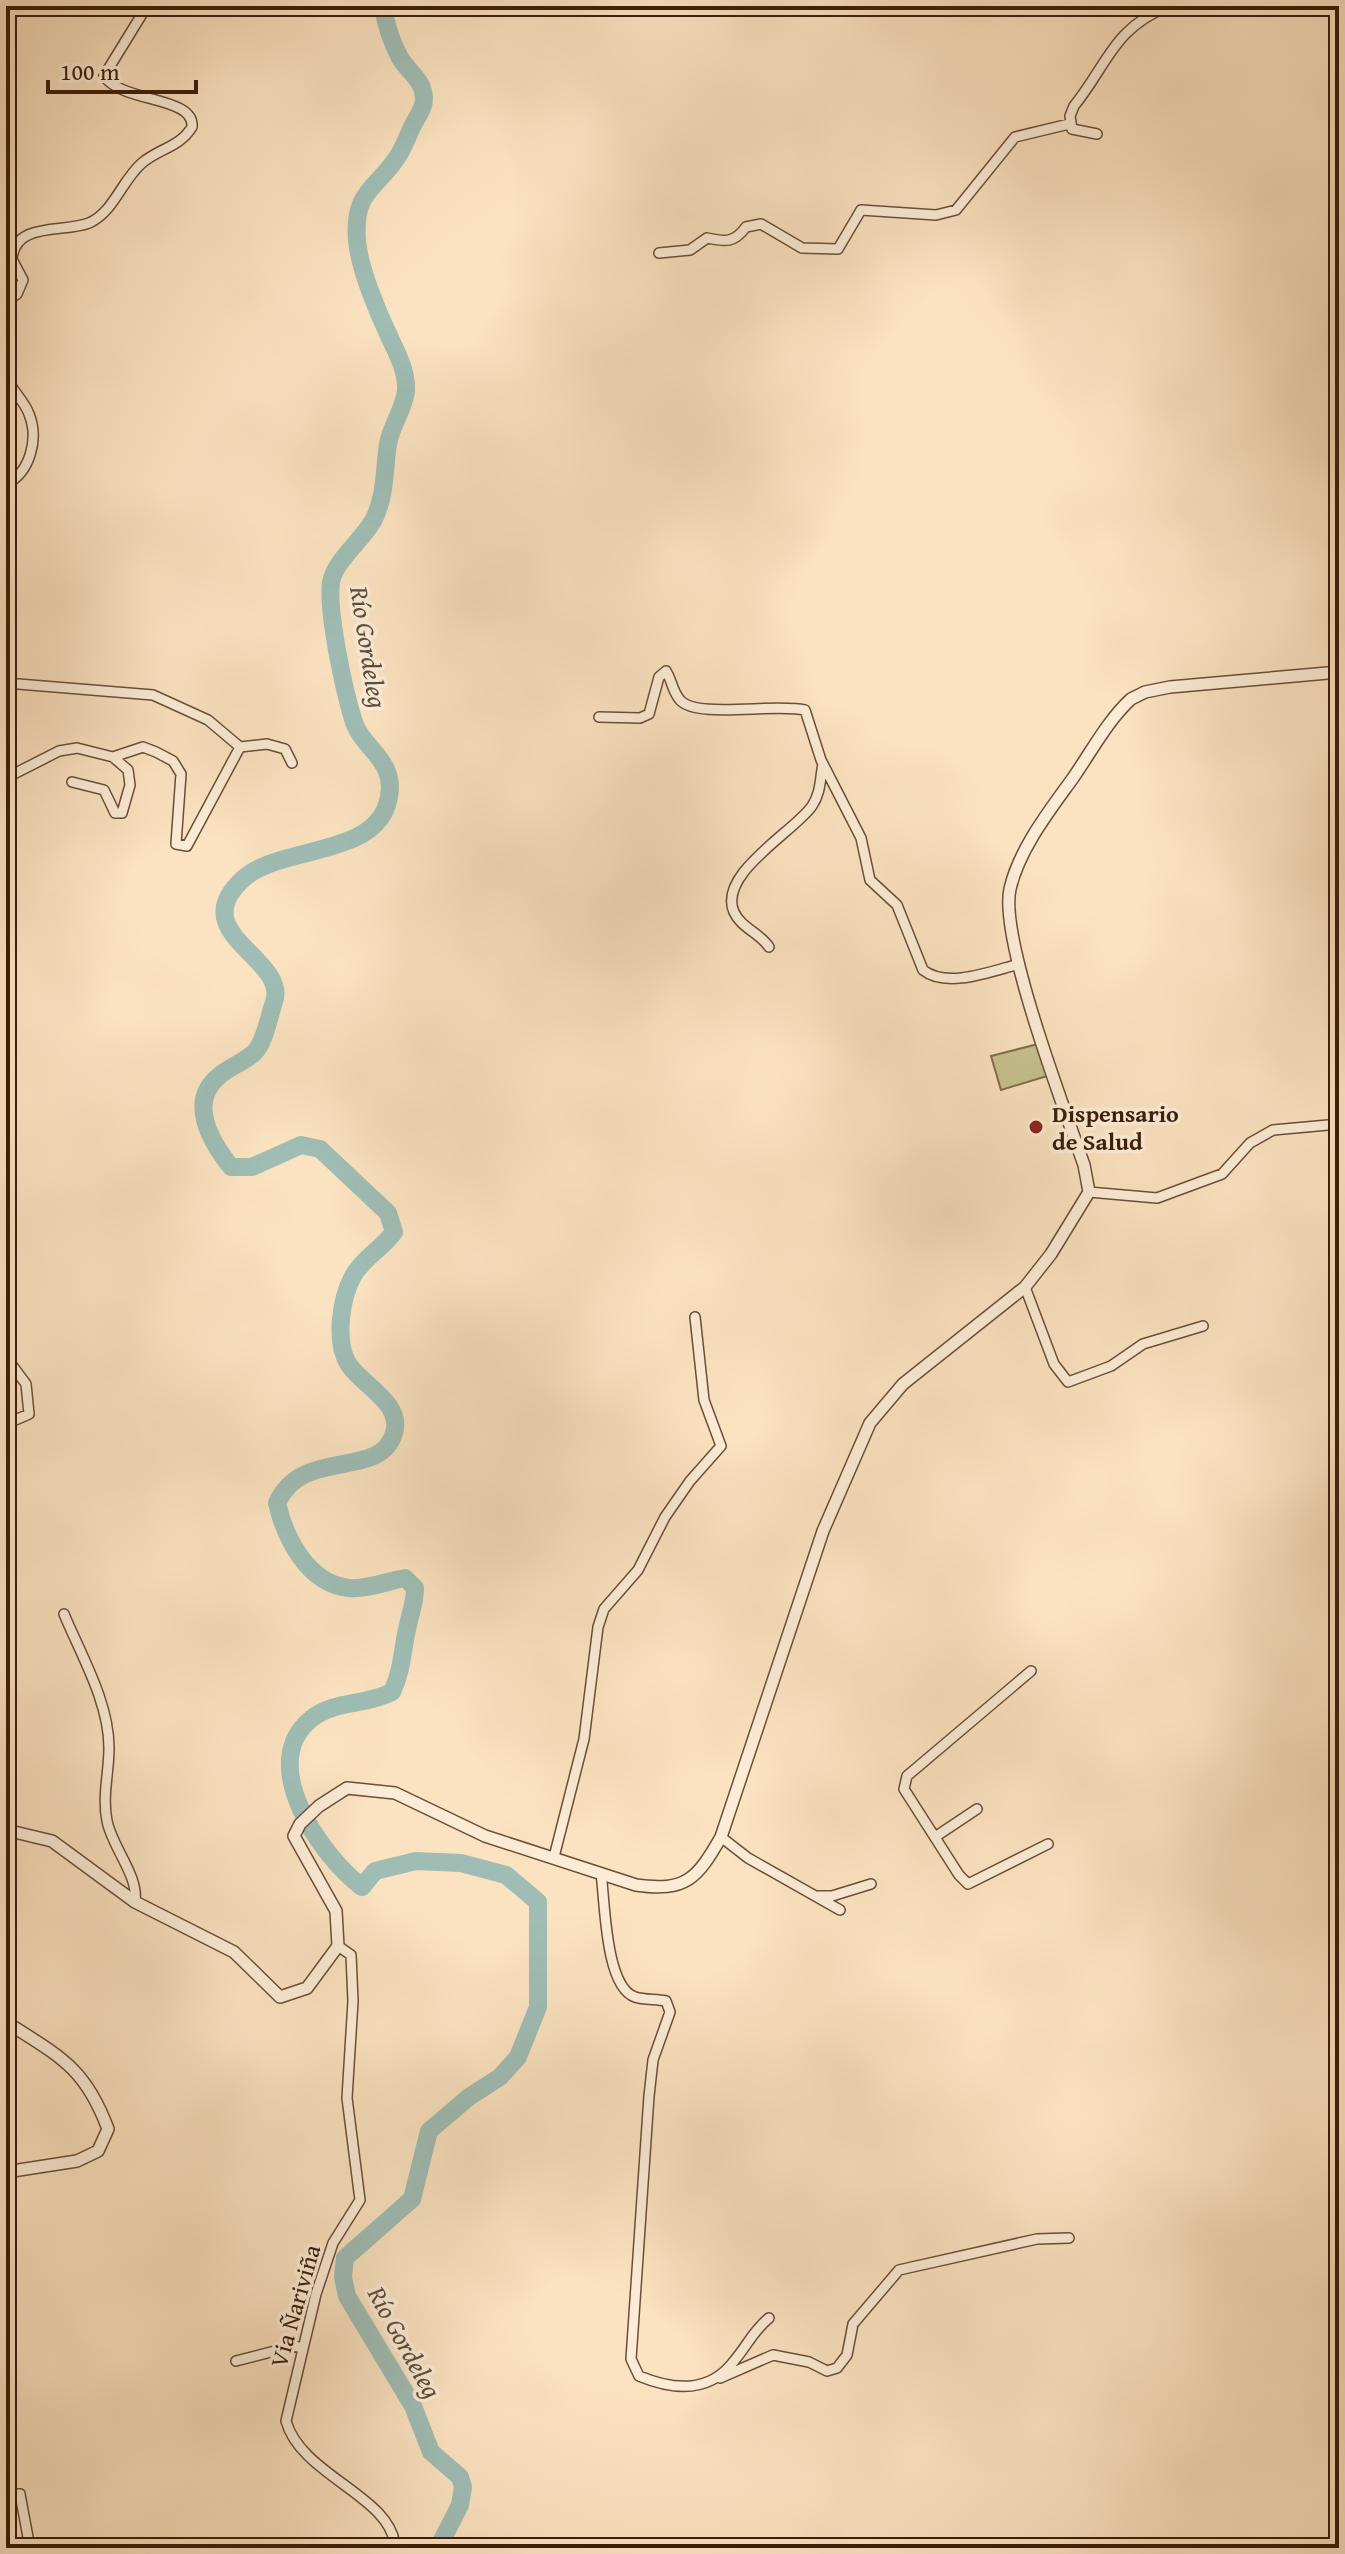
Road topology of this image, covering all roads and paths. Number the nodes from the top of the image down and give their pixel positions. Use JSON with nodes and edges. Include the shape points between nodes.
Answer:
{"nodes":[{"id":1,"x":147,"y":6,"type":"edge"},
{"id":2,"x":1169,"y":6,"type":"edge"},
{"id":3,"x":1069,"y":124,"type":"junction"},
{"id":4,"x":1097,"y":134,"type":"dead end"},
{"id":5,"x":659,"y":253,"type":"dead end"},
{"id":6,"x":6,"y":302,"type":"edge"},
{"id":7,"x":6,"y":376,"type":"edge"},
{"id":8,"x":6,"y":484,"type":"edge"},
{"id":9,"x":1339,"y":672,"type":"edge"},
{"id":10,"x":6,"y":683,"type":"edge"},
{"id":11,"x":599,"y":717,"type":"dead end"},
{"id":12,"x":240,"y":747,"type":"junction"},
{"id":13,"x":113,"y":757,"type":"junction"},
{"id":14,"x":292,"y":763,"type":"dead end"},
{"id":15,"x":823,"y":764,"type":"junction"},
{"id":16,"x":6,"y":778,"type":"edge"},
{"id":17,"x":72,"y":782,"type":"dead end"},
{"id":18,"x":6,"y":874,"type":"edge"},
{"id":19,"x":6,"y":893,"type":"edge"},
{"id":20,"x":769,"y":947,"type":"dead end"},
{"id":21,"x":1019,"y":964,"type":"junction"},
{"id":22,"x":1339,"y":1124,"type":"edge"},
{"id":23,"x":1089,"y":1192,"type":"junction"},
{"id":24,"x":1025,"y":1287,"type":"junction"},
{"id":25,"x":695,"y":1317,"type":"dead end"},
{"id":26,"x":1203,"y":1326,"type":"dead end"},
{"id":27,"x":6,"y":1357,"type":"edge"},
{"id":28,"x":6,"y":1424,"type":"edge"},
{"id":29,"x":64,"y":1614,"type":"dead end"},
{"id":30,"x":1031,"y":1671,"type":"dead end"},
{"id":31,"x":977,"y":1809,"type":"dead end"},
{"id":32,"x":6,"y":1830,"type":"edge"},
{"id":33,"x":721,"y":1837,"type":"junction"},
{"id":34,"x":935,"y":1837,"type":"junction"},
{"id":35,"x":1048,"y":1844,"type":"dead end"},
{"id":36,"x":554,"y":1857,"type":"junction"},
{"id":37,"x":601,"y":1873,"type":"junction"},
{"id":38,"x":871,"y":1884,"type":"dead end"},
{"id":39,"x":814,"y":1896,"type":"junction"},
{"id":40,"x":135,"y":1902,"type":"junction"},
{"id":41,"x":840,"y":1910,"type":"dead end"},
{"id":42,"x":338,"y":1946,"type":"junction"},
{"id":43,"x":6,"y":2022,"type":"edge"},
{"id":44,"x":6,"y":2172,"type":"edge"},
{"id":45,"x":1069,"y":2238,"type":"dead end"},
{"id":46,"x":769,"y":2318,"type":"dead end"},
{"id":47,"x":303,"y":2348,"type":"junction"},
{"id":48,"x":236,"y":2361,"type":"dead end"},
{"id":49,"x":716,"y":2379,"type":"junction"},
{"id":50,"x":6,"y":2494,"type":"edge"},
{"id":51,"x":30,"y":2548,"type":"edge"},
{"id":52,"x":395,"y":2548,"type":"edge"}],
"edges":[{"from":1,"to":6,"type":"street","via":[[104,76],[149,101],[184,109],[192,127],[174,145],[143,161],[94,221],[35,232],[17,244],[12,259],[23,280]]},
{"from":2,"to":3,"type":"street","via":[[1137,22],[1115,43],[1074,106]]},
{"from":3,"to":4,"type":"street","via":[[1077,133]]},
{"from":3,"to":5,"type":"street","via":[[1015,137],[956,210],[936,215],[861,210],[838,249],[802,248],[761,224],[746,227],[727,242],[707,238],[690,250]]},
{"from":7,"to":8,"type":"street","via":[[29,414],[32,432],[29,466]]},
{"from":9,"to":21,"type":"street","via":[[1170,687],[1145,692],[1123,707],[1049,812],[1017,869],[1009,917]]},
{"from":10,"to":12,"type":"street","via":[[153,695],[208,720]]},
{"from":11,"to":15,"type":"street","via":[[649,714],[659,677],[666,671],[679,700],[695,710],[805,710]]},
{"from":12,"to":13,"type":"street","via":[[182,847],[176,844],[175,822],[181,774],[173,761],[143,747]]},
{"from":12,"to":14,"type":"street","via":[[267,744],[285,749]]},
{"from":13,"to":16,"type":"street","via":[[68,749]]},
{"from":13,"to":17,"type":"street","via":[[128,770],[130,785],[122,813],[115,813],[104,790]]},
{"from":15,"to":20,"type":"street","via":[[812,806],[747,868],[733,897],[740,920]]},
{"from":15,"to":21,"type":"street","via":[[861,838],[870,880],[897,905],[923,970],[963,977]]},
{"from":18,"to":19,"type":"street"},
{"from":21,"to":23,"type":"street"},
{"from":22,"to":23,"type":"street","via":[[1273,1130],[1250,1143],[1222,1174],[1157,1198]]},
{"from":23,"to":24,"type":"street"},
{"from":24,"to":26,"type":"street","via":[[1054,1364],[1068,1382],[1111,1366],[1143,1344]]},
{"from":24,"to":33,"type":"street","via":[[903,1384],[870,1423],[823,1531]]},
{"from":25,"to":36,"type":"street","via":[[704,1400],[721,1446],[665,1517],[638,1570],[604,1609],[584,1739]]},
{"from":27,"to":28,"type":"street","via":[[26,1384],[29,1414]]},
{"from":29,"to":40,"type":"street","via":[[98,1695],[109,1747],[107,1824]]},
{"from":30,"to":34,"type":"street","via":[[907,1776],[904,1789]]},
{"from":31,"to":34,"type":"street"},
{"from":32,"to":40,"type":"street","via":[[52,1841]]},
{"from":33,"to":37,"type":"street","via":[[705,1865],[675,1887],[636,1885]]},
{"from":33,"to":39,"type":"street"},
{"from":34,"to":35,"type":"street","via":[[968,1884]]},
{"from":36,"to":37,"type":"street"},
{"from":36,"to":42,"type":"street","via":[[485,1836],[395,1793],[347,1788],[300,1824],[294,1836],[336,1911]]},
{"from":37,"to":49,"type":"street","via":[[617,1979],[635,1997],[666,2001],[670,2012],[651,2075],[631,2359],[639,2376],[665,2387]]},
{"from":38,"to":39,"type":"street"},
{"from":39,"to":41,"type":"street"},
{"from":40,"to":42,"type":"street","via":[[234,1952],[280,1997],[307,1988]]},
{"from":42,"to":47,"type":"street","name":"Via Ñariviña","via":[[351,1955],[347,2098],[360,2200],[333,2243]]},
{"from":43,"to":44,"type":"street","via":[[65,2061],[95,2094],[108,2129],[98,2151],[77,2161]]},
{"from":45,"to":49,"type":"street","via":[[1037,2239],[899,2270],[853,2324],[847,2355],[837,2368],[827,2371],[773,2355]]},
{"from":46,"to":49,"type":"street"},
{"from":47,"to":48,"type":"street"},
{"from":47,"to":52,"type":"street","name":"Via Ñariviña","via":[[286,2421],[291,2439],[305,2457],[377,2513],[395,2538]]},
{"from":50,"to":51,"type":"street","via":[[20,2494]]}]}
